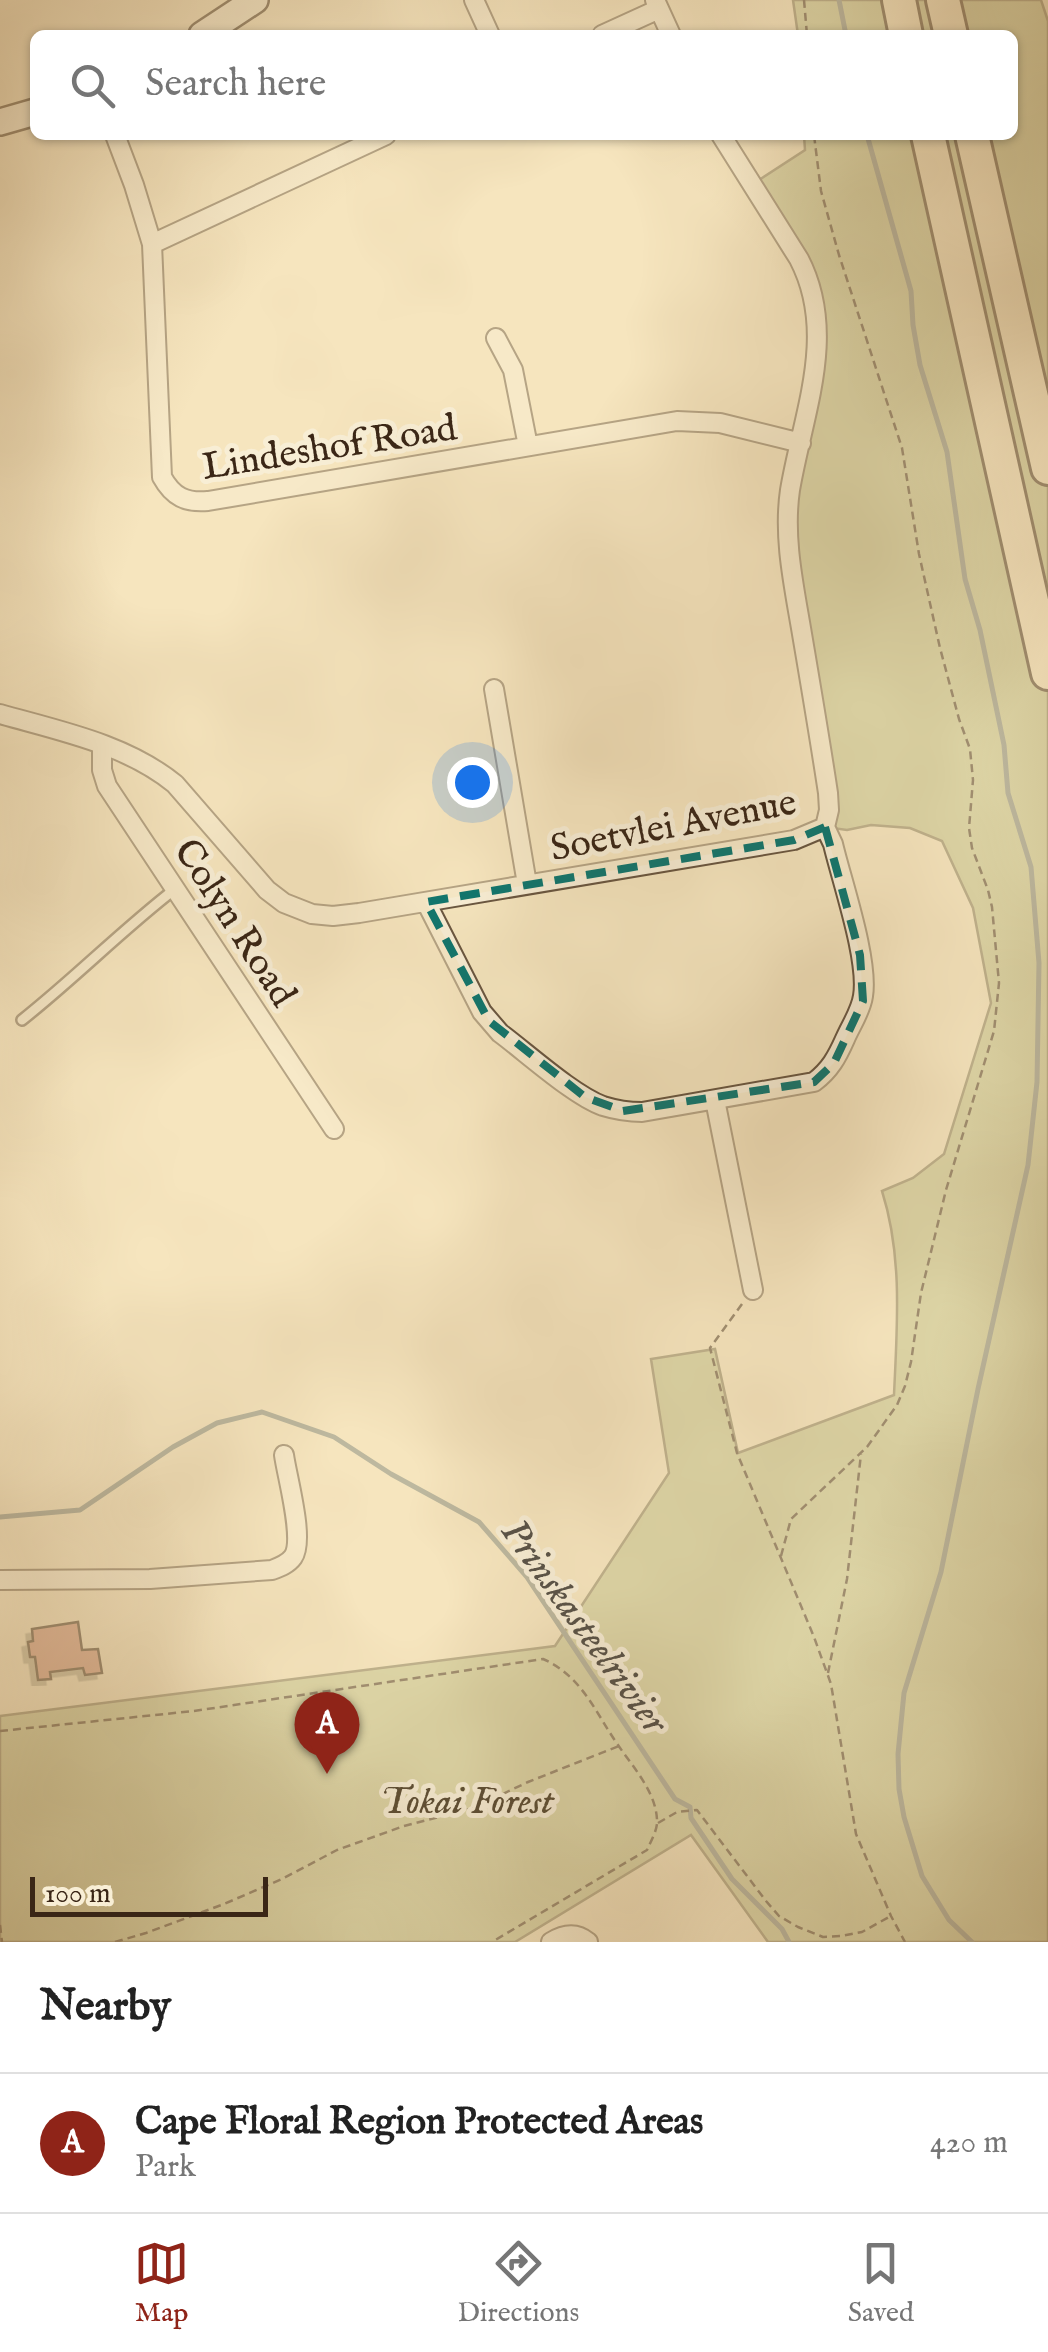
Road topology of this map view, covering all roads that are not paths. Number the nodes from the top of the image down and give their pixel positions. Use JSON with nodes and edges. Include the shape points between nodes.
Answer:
{"nodes":[{"id":1,"x":255,"y":0,"type":"edge"},
{"id":2,"x":474,"y":0,"type":"edge"},
{"id":3,"x":898,"y":0,"type":"edge"},
{"id":4,"x":943,"y":0,"type":"edge"},
{"id":5,"x":657,"y":4,"type":"edge"},
{"id":6,"x":210,"y":30,"type":"edge"},
{"id":7,"x":488,"y":30,"type":"edge"},
{"id":8,"x":611,"y":30,"type":"edge"},
{"id":9,"x":669,"y":30,"type":"edge"},
{"id":10,"x":905,"y":30,"type":"edge"},
{"id":11,"x":949,"y":30,"type":"edge"},
{"id":12,"x":30,"y":113,"type":"edge"},
{"id":13,"x":0,"y":122,"type":"edge"},
{"id":14,"x":117,"y":140,"type":"edge"},
{"id":15,"x":375,"y":140,"type":"edge"},
{"id":16,"x":723,"y":140,"type":"edge"},
{"id":17,"x":929,"y":140,"type":"edge"},
{"id":18,"x":973,"y":140,"type":"edge"},
{"id":19,"x":152,"y":244,"type":"junction"},
{"id":20,"x":496,"y":338,"type":"dead end"},
{"id":21,"x":801,"y":443,"type":"junction"},
{"id":22,"x":528,"y":446,"type":"junction"},
{"id":23,"x":1048,"y":468,"type":"edge"},
{"id":24,"x":1048,"y":673,"type":"edge"},
{"id":25,"x":494,"y":689,"type":"dead end"},
{"id":26,"x":0,"y":714,"type":"edge"},
{"id":27,"x":102,"y":745,"type":"junction"},
{"id":28,"x":825,"y":827,"type":"junction"},
{"id":29,"x":527,"y":884,"type":"junction"},
{"id":30,"x":175,"y":890,"type":"junction"},
{"id":31,"x":426,"y":902,"type":"junction"},
{"id":32,"x":22,"y":1020,"type":"dead end"},
{"id":33,"x":715,"y":1100,"type":"junction"},
{"id":34,"x":334,"y":1129,"type":"dead end"},
{"id":35,"x":754,"y":1290,"type":"road end"},
{"id":36,"x":284,"y":1455,"type":"dead end"},
{"id":37,"x":0,"y":1580,"type":"edge"},
{"id":38,"x":551,"y":1942,"type":"edge"},
{"id":39,"x":588,"y":1942,"type":"edge"}],
"edges":[{"from":1,"to":6,"type":"street"},
{"from":2,"to":7,"type":"street"},
{"from":3,"to":10,"type":"highway"},
{"from":4,"to":11,"type":"highway"},
{"from":5,"to":8,"type":"street"},
{"from":5,"to":9,"type":"street"},
{"from":12,"to":13,"type":"street"},
{"from":14,"to":19,"type":"street","name":"Lindeshof Road"},
{"from":15,"to":19,"type":"street"},
{"from":16,"to":21,"type":"street","name":"Soetvlei Avenue","via":[[799,259],[814,299],[818,346]]},
{"from":17,"to":24,"type":"highway"},
{"from":18,"to":23,"type":"highway"},
{"from":19,"to":22,"type":"street","name":"Lindeshof Road","via":[[162,477],[176,496],[208,501]]},
{"from":20,"to":22,"type":"street","via":[[513,370]]},
{"from":21,"to":22,"type":"street","name":"Lindeshof Road","via":[[692,421]]},
{"from":21,"to":28,"type":"street","name":"Soetvlei Avenue","via":[[788,506],[788,548],[828,792]]},
{"from":25,"to":29,"type":"street"},
{"from":26,"to":27,"type":"street","name":"Soetvlei Avenue"},
{"from":27,"to":30,"type":"street","name":"Colyn Road","via":[[107,786]]},
{"from":27,"to":31,"type":"street","name":"Soetvlei Avenue","via":[[141,760],[175,784],[267,890],[295,908],[333,916]]},
{"from":28,"to":29,"type":"street","name":"Soetvlei Avenue","via":[[794,840]]},
{"from":28,"to":33,"type":"street","via":[[860,955],[863,1000],[826,1074],[814,1082]]},
{"from":29,"to":31,"type":"street","name":"Soetvlei Avenue"},
{"from":30,"to":32,"type":"lane"},
{"from":30,"to":34,"type":"street","name":"Colyn Road"},
{"from":31,"to":33,"type":"street","via":[[489,1021],[585,1097],[624,1112]]},
{"from":33,"to":35,"type":"street"},
{"from":36,"to":37,"type":"street","via":[[297,1544],[284,1565],[150,1579]]},
{"from":38,"to":39,"type":"street","via":[[568,1934]]}]}
